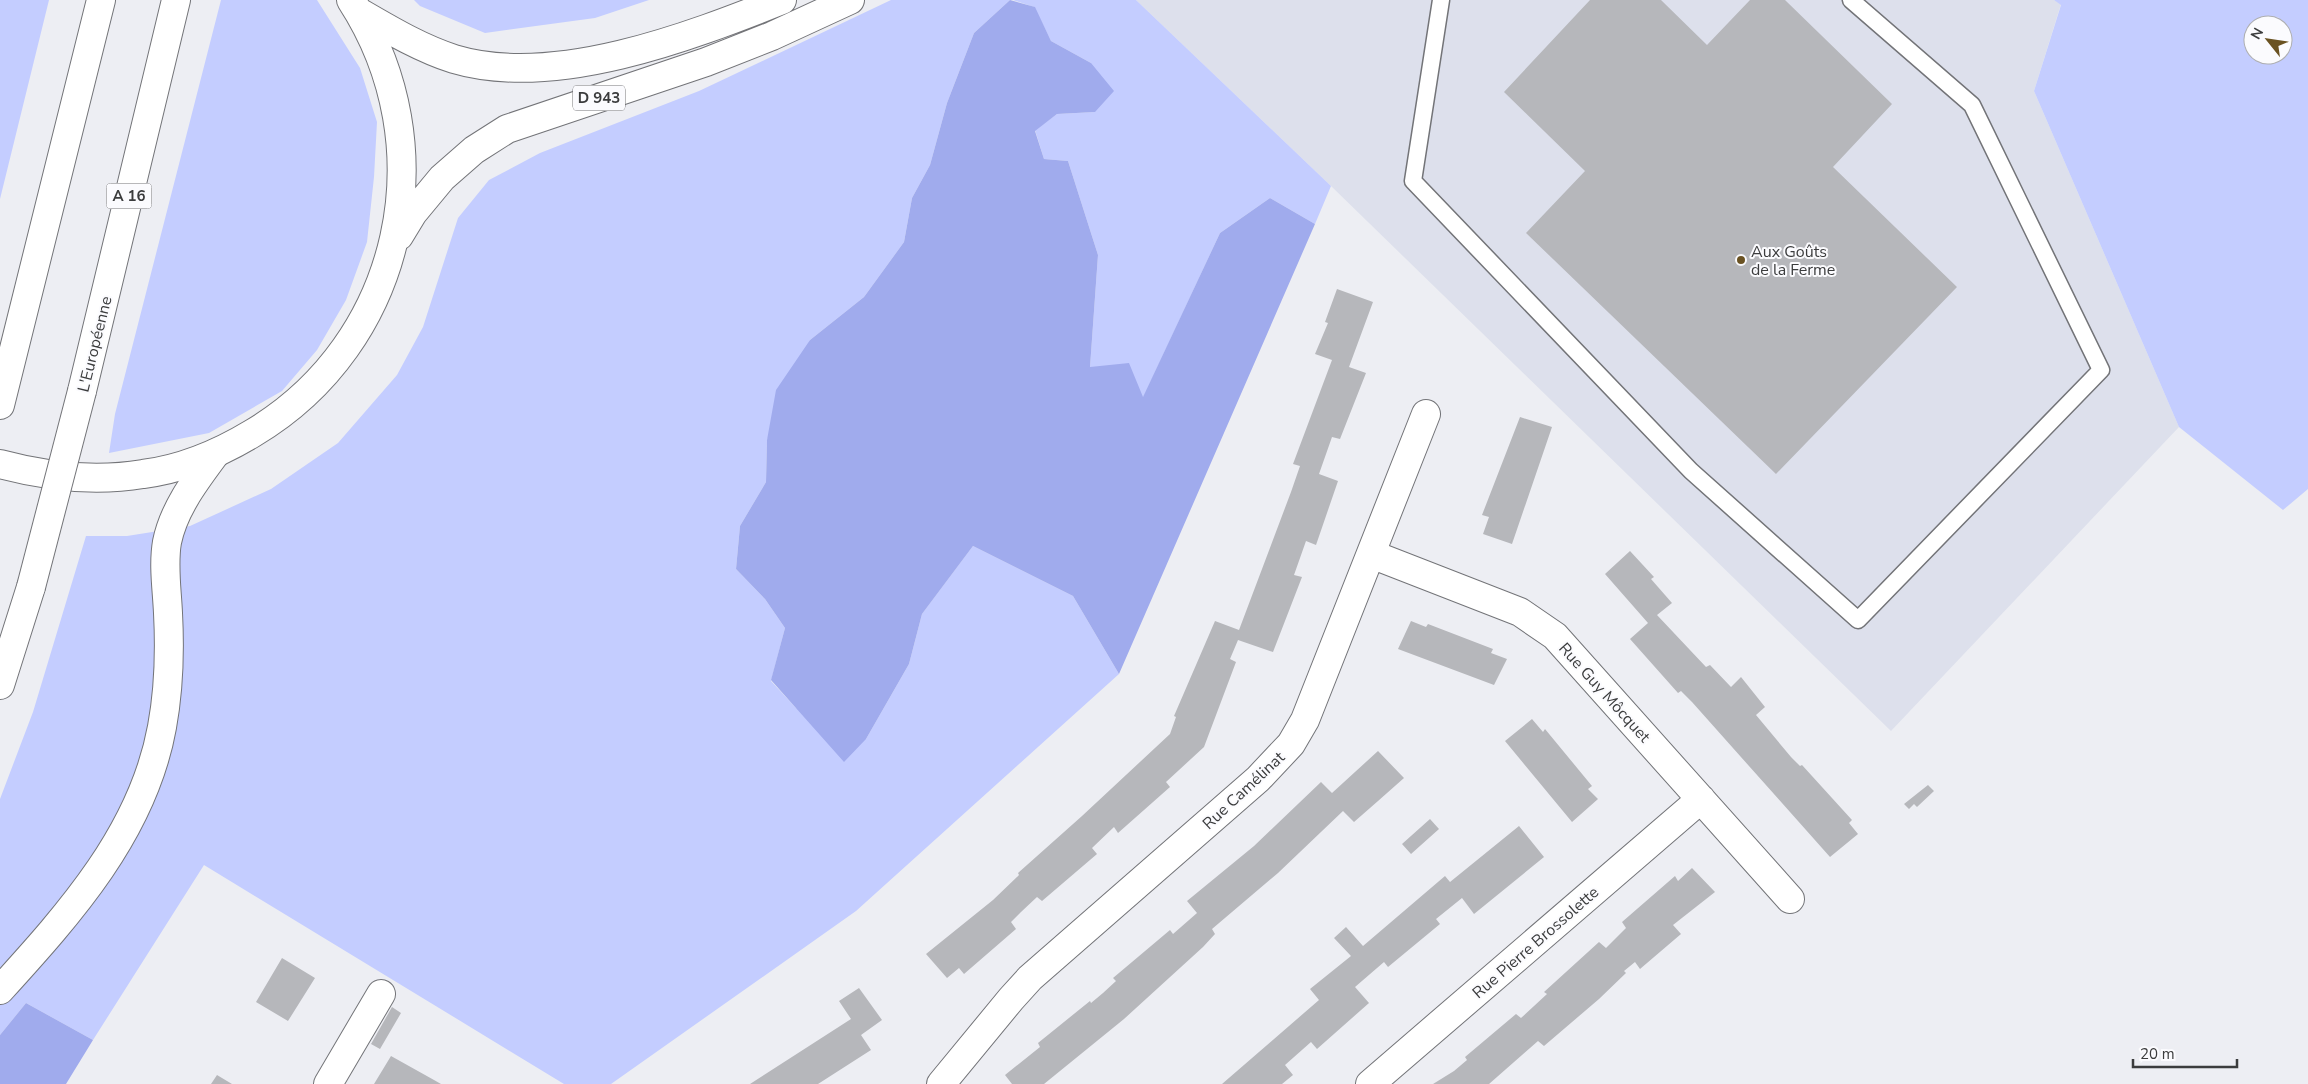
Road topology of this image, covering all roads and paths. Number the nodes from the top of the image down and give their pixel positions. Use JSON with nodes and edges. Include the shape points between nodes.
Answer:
{"nodes":[{"id":1,"x":101,"y":0,"type":"edge"},
{"id":2,"x":176,"y":0,"type":"edge"},
{"id":3,"x":782,"y":0,"type":"edge"},
{"id":4,"x":850,"y":0,"type":"edge"},
{"id":5,"x":1441,"y":0,"type":"edge"},
{"id":6,"x":1851,"y":0,"type":"edge"},
{"id":7,"x":355,"y":6,"type":"edge"},
{"id":8,"x":391,"y":253,"type":"junction"},
{"id":9,"x":0,"y":405,"type":"edge"},
{"id":10,"x":1426,"y":414,"type":"dead end"},
{"id":11,"x":216,"y":453,"type":"junction"},
{"id":12,"x":0,"y":464,"type":"edge"},
{"id":13,"x":1371,"y":554,"type":"junction"},
{"id":14,"x":0,"y":685,"type":"edge"},
{"id":15,"x":1701,"y":799,"type":"junction"},
{"id":16,"x":1790,"y":899,"type":"dead end"},
{"id":17,"x":0,"y":990,"type":"edge"},
{"id":18,"x":381,"y":994,"type":"dead end"},
{"id":19,"x":328,"y":1084,"type":"edge"},
{"id":20,"x":941,"y":1084,"type":"edge"},
{"id":21,"x":1370,"y":1084,"type":"edge"}],
"edges":[{"from":1,"to":9,"type":"main road"},
{"from":2,"to":14,"type":"main road","name":"L'Européenne","number":"A 16","bridge":true,"via":[[82,391],[31,587]]},
{"from":3,"to":7,"type":"main road","number":"D 943","via":[[712,28],[662,43],[585,61],[520,69],[475,64],[441,54],[414,43]]},
{"from":4,"to":8,"type":"main road","number":"D 943","via":[[722,56],[507,129],[474,150],[442,178],[413,214]]},
{"from":5,"to":6,"type":"lane","via":[[1413,181],[1691,471],[1858,620],[2101,370],[1972,105]]},
{"from":7,"to":8,"type":"main road","via":[[387,74],[401,141],[400,209]]},
{"from":8,"to":11,"type":"main road","via":[[373,300],[334,363],[300,400],[280,416]]},
{"from":10,"to":13,"type":"main road","name":"Rue Camélinat"},
{"from":11,"to":12,"type":"main road","via":[[145,474],[104,478],[46,475]]},
{"from":11,"to":17,"type":"main road","via":[[179,508],[167,540],[169,644],[166,700],[149,778],[128,824],[93,882]]},
{"from":13,"to":15,"type":"main road","name":"Rue Guy Môcquet","via":[[1499,603],[1535,621],[1576,658]]},
{"from":13,"to":20,"type":"main road","name":"Rue Camélinat","via":[[1305,720],[1291,744],[1258,779],[1030,978]]},
{"from":15,"to":16,"type":"main road","name":"Rue Guy Môcquet"},
{"from":15,"to":21,"type":"main road","name":"Rue Pierre Brossolette"},
{"from":18,"to":19,"type":"main road"}]}
